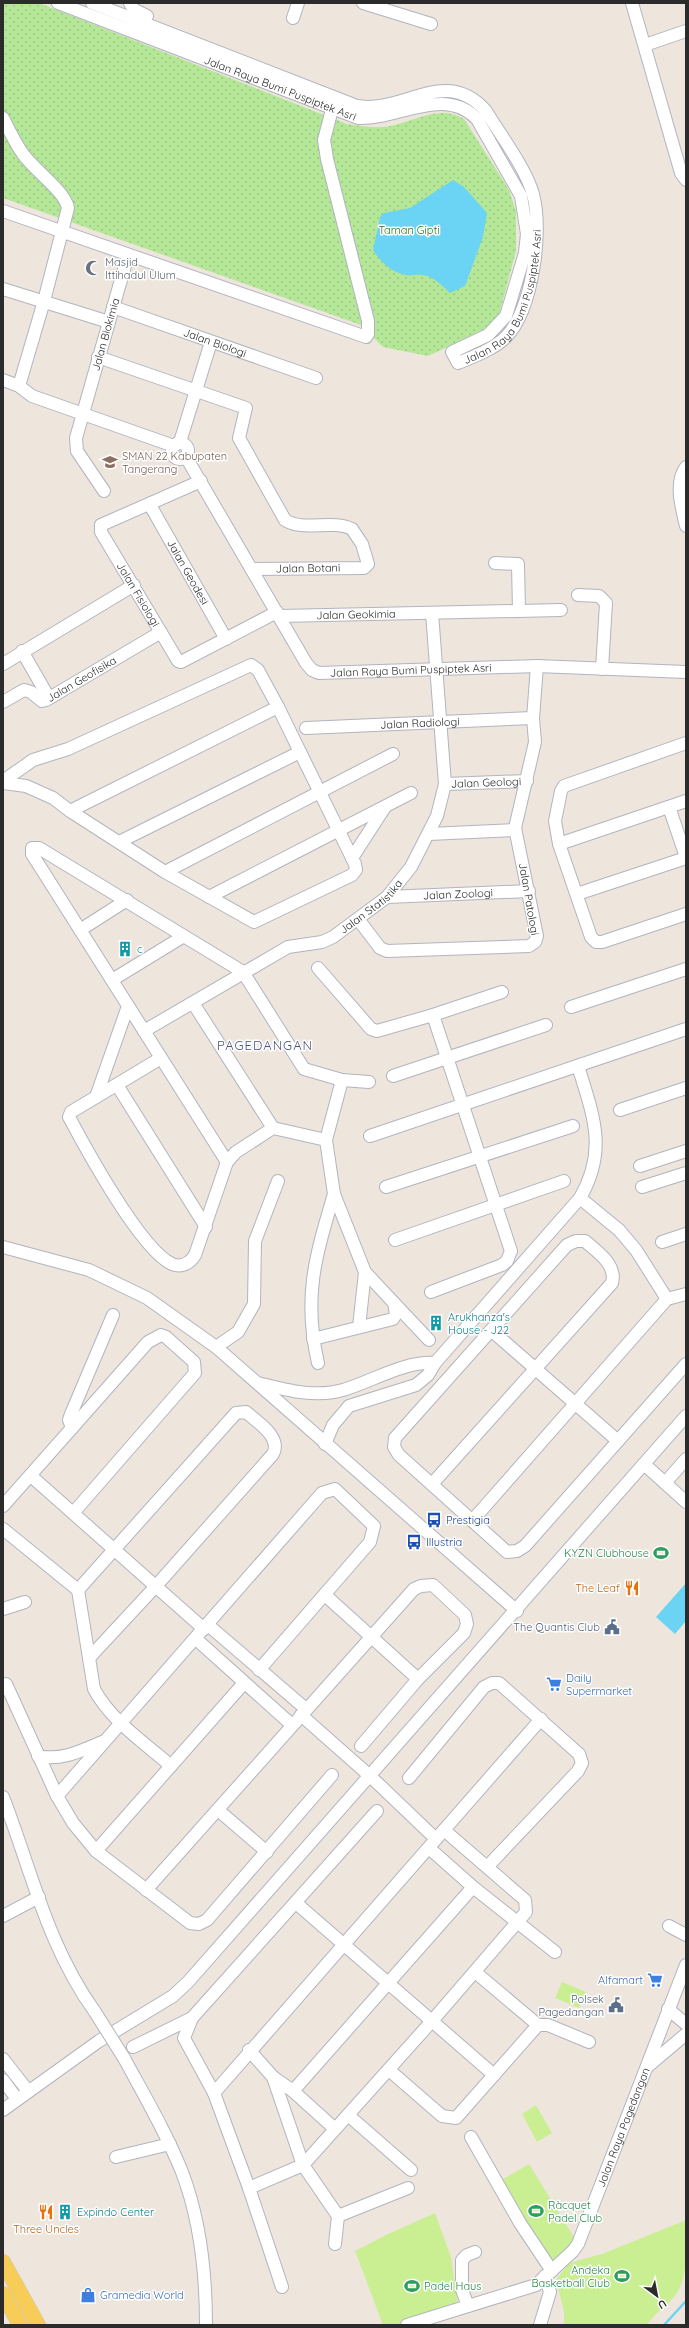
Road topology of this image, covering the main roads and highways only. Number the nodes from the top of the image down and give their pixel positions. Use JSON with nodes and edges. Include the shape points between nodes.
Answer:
{"nodes":[{"id":1,"x":3,"y":2262,"type":"edge"},
{"id":2,"x":3,"y":2294,"type":"edge"},
{"id":3,"x":20,"y":2325,"type":"edge"},
{"id":4,"x":38,"y":2325,"type":"edge"}],
"edges":[{"from":1,"to":4,"type":"main road"},
{"from":2,"to":3,"type":"main road"}]}
